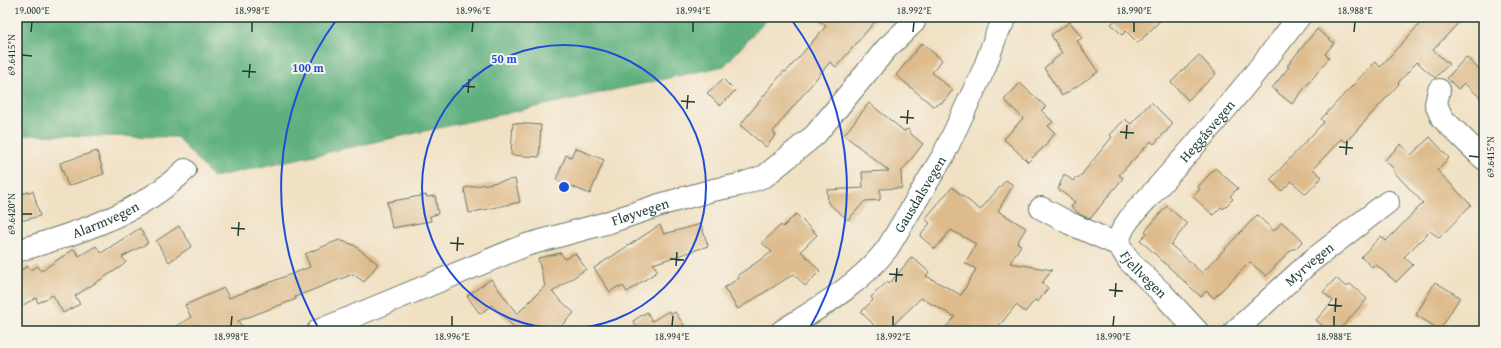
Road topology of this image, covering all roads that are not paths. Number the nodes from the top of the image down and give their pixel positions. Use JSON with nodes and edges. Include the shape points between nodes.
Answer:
{"nodes":[{"id":1,"x":1006,"y":17,"type":"edge"},
{"id":2,"x":1299,"y":17,"type":"edge"},
{"id":3,"x":914,"y":22,"type":"dead end"},
{"id":4,"x":1439,"y":90,"type":"dead end"},
{"id":5,"x":1484,"y":159,"type":"edge"},
{"id":6,"x":185,"y":170,"type":"dead end"},
{"id":7,"x":1388,"y":202,"type":"dead end"},
{"id":8,"x":1041,"y":208,"type":"dead end"},
{"id":9,"x":1119,"y":245,"type":"junction"},
{"id":10,"x":17,"y":251,"type":"edge"},
{"id":11,"x":318,"y":331,"type":"edge"},
{"id":12,"x":782,"y":331,"type":"edge"},
{"id":13,"x":1197,"y":331,"type":"edge"},
{"id":14,"x":1235,"y":331,"type":"edge"}],
"edges":[{"from":1,"to":12,"type":"street","name":"Gausdalsvegen","via":[[943,156],[887,249],[857,281]]},
{"from":2,"to":9,"type":"street","name":"Heggåsvegen","via":[[1224,112],[1133,215],[1121,232]]},
{"from":3,"to":11,"type":"street","name":"Fløyvegen","via":[[886,48],[815,135],[765,176],[666,202],[606,223],[526,245]]},
{"from":4,"to":5,"type":"street","via":[[1436,104],[1442,118]]},
{"from":6,"to":10,"type":"street","name":"Alarmvegen","via":[[170,185],[137,206],[67,235]]},
{"from":7,"to":14,"type":"street","name":"Myrvegen","via":[[1310,262]]},
{"from":8,"to":9,"type":"street","name":"Fjellvegen"},
{"from":9,"to":13,"type":"street","name":"Fjellvegen","via":[[1129,260]]}]}
